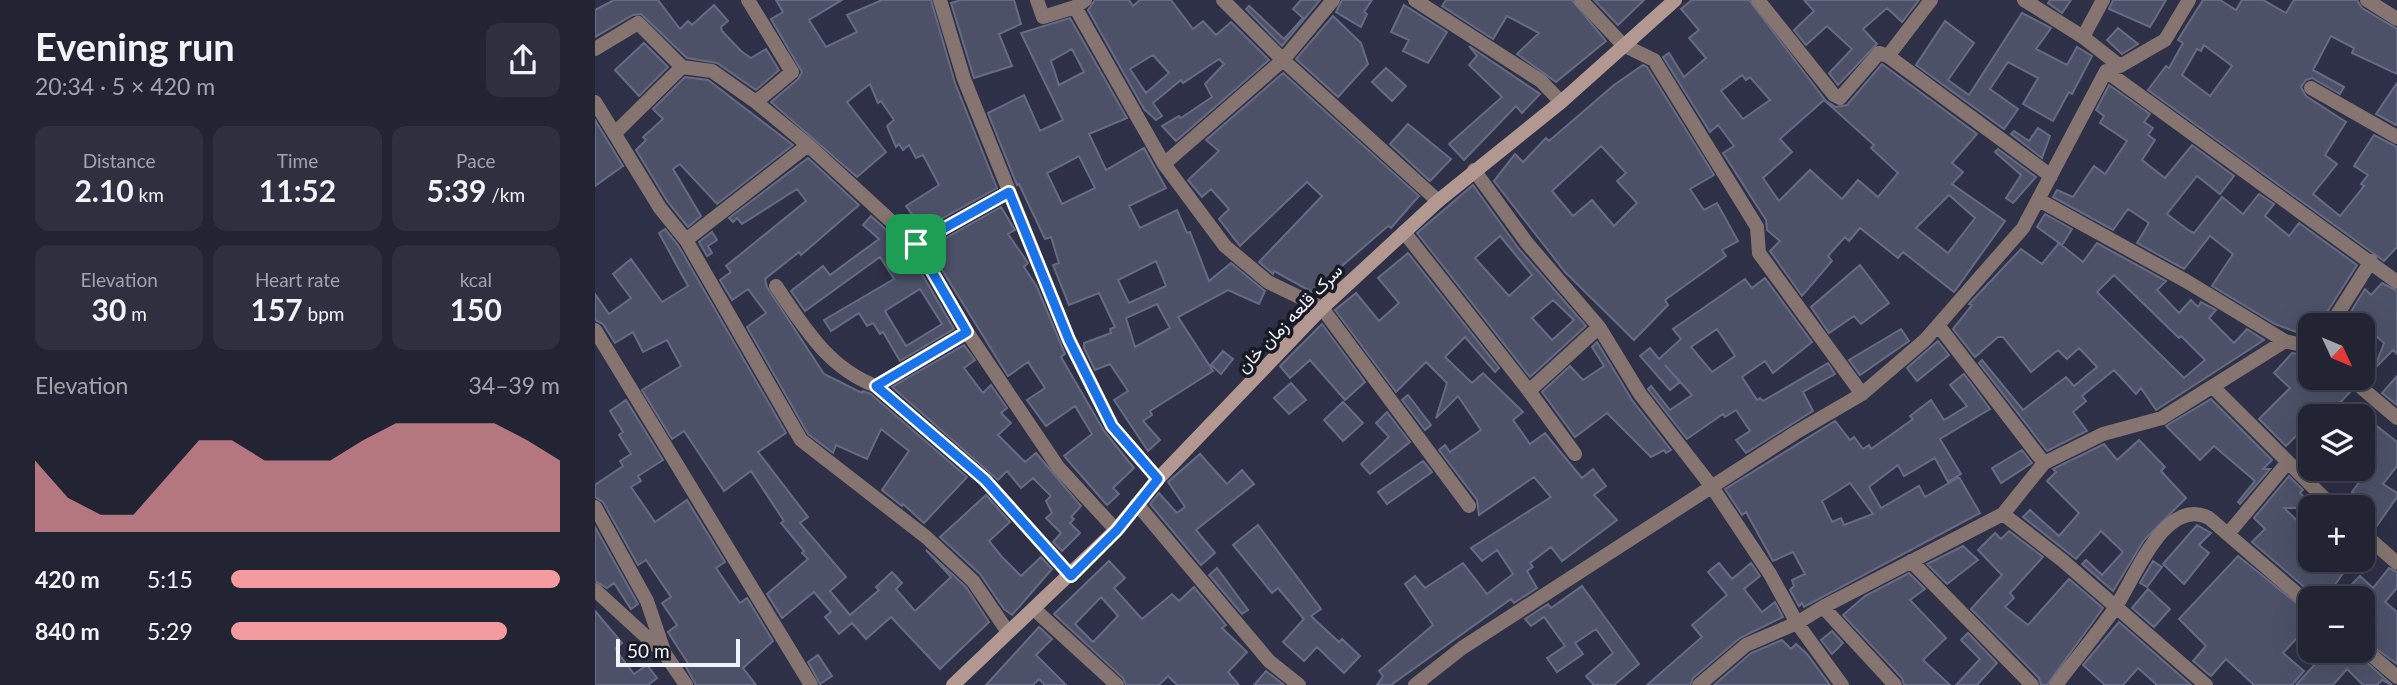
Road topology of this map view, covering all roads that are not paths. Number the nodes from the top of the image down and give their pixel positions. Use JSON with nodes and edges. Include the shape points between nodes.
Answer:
{"nodes":[{"id":1,"x":748,"y":0,"type":"edge"},
{"id":2,"x":940,"y":0,"type":"edge"},
{"id":3,"x":1037,"y":0,"type":"edge"},
{"id":4,"x":1223,"y":0,"type":"edge"},
{"id":5,"x":1333,"y":0,"type":"edge"},
{"id":6,"x":1415,"y":0,"type":"edge"},
{"id":7,"x":1581,"y":0,"type":"edge"},
{"id":8,"x":1675,"y":0,"type":"edge"},
{"id":9,"x":1758,"y":0,"type":"edge"},
{"id":10,"x":1931,"y":0,"type":"edge"},
{"id":11,"x":2024,"y":0,"type":"edge"},
{"id":12,"x":2103,"y":0,"type":"edge"},
{"id":13,"x":2189,"y":0,"type":"edge"},
{"id":14,"x":2367,"y":0,"type":"edge"},
{"id":15,"x":1080,"y":4,"type":"edge"},
{"id":16,"x":2397,"y":19,"type":"edge"},
{"id":17,"x":2083,"y":37,"type":"junction"},
{"id":18,"x":1623,"y":45,"type":"junction"},
{"id":19,"x":595,"y":49,"type":"edge"},
{"id":20,"x":1888,"y":56,"type":"junction"},
{"id":21,"x":1283,"y":60,"type":"junction"},
{"id":22,"x":682,"y":67,"type":"junction"},
{"id":23,"x":2113,"y":69,"type":"junction"},
{"id":24,"x":2311,"y":88,"type":"dead end"},
{"id":25,"x":595,"y":102,"type":"edge"},
{"id":26,"x":755,"y":102,"type":"junction"},
{"id":27,"x":1562,"y":102,"type":"junction"},
{"id":28,"x":616,"y":132,"type":"junction"},
{"id":29,"x":2397,"y":137,"type":"edge"},
{"id":30,"x":808,"y":145,"type":"junction"},
{"id":31,"x":1164,"y":164,"type":"junction"},
{"id":32,"x":1474,"y":170,"type":"junction"},
{"id":33,"x":2051,"y":176,"type":"junction"},
{"id":34,"x":1009,"y":192,"type":"junction"},
{"id":35,"x":2039,"y":200,"type":"junction"},
{"id":36,"x":1438,"y":201,"type":"junction"},
{"id":37,"x":1404,"y":232,"type":"junction"},
{"id":38,"x":685,"y":240,"type":"junction"},
{"id":39,"x":916,"y":244,"type":"junction"},
{"id":40,"x":2371,"y":261,"type":"junction"},
{"id":41,"x":2397,"y":282,"type":"edge"},
{"id":42,"x":776,"y":286,"type":"dead end"},
{"id":43,"x":1322,"y":308,"type":"junction"},
{"id":44,"x":2338,"y":313,"type":"edge"},
{"id":45,"x":1938,"y":325,"type":"junction"},
{"id":46,"x":1599,"y":327,"type":"junction"},
{"id":47,"x":595,"y":330,"type":"edge"},
{"id":48,"x":967,"y":332,"type":"junction"},
{"id":49,"x":2285,"y":341,"type":"junction"},
{"id":50,"x":2298,"y":344,"type":"edge"},
{"id":51,"x":876,"y":386,"type":"junction"},
{"id":52,"x":2213,"y":387,"type":"junction"},
{"id":53,"x":2364,"y":390,"type":"edge"},
{"id":54,"x":1529,"y":391,"type":"junction"},
{"id":55,"x":1862,"y":394,"type":"junction"},
{"id":56,"x":2397,"y":418,"type":"edge"},
{"id":57,"x":1575,"y":454,"type":"dead end"},
{"id":58,"x":2044,"y":463,"type":"junction"},
{"id":59,"x":2287,"y":463,"type":"junction"},
{"id":60,"x":1158,"y":479,"type":"junction"},
{"id":61,"x":1712,"y":487,"type":"junction"},
{"id":62,"x":2321,"y":495,"type":"edge"},
{"id":63,"x":1137,"y":504,"type":"junction"},
{"id":64,"x":1469,"y":506,"type":"dead end"},
{"id":65,"x":595,"y":508,"type":"edge"},
{"id":66,"x":2003,"y":514,"type":"junction"},
{"id":67,"x":1117,"y":530,"type":"junction"},
{"id":68,"x":2228,"y":534,"type":"junction"},
{"id":69,"x":2375,"y":544,"type":"edge"},
{"id":70,"x":1911,"y":561,"type":"junction"},
{"id":71,"x":2397,"y":564,"type":"edge"},
{"id":72,"x":1071,"y":576,"type":"junction"},
{"id":73,"x":595,"y":590,"type":"edge"},
{"id":74,"x":2298,"y":594,"type":"edge"},
{"id":75,"x":1823,"y":607,"type":"junction"},
{"id":76,"x":2115,"y":608,"type":"junction"},
{"id":77,"x":1034,"y":609,"type":"junction"},
{"id":78,"x":1797,"y":623,"type":"junction"},
{"id":79,"x":1008,"y":632,"type":"junction"},
{"id":80,"x":665,"y":654,"type":"junction"},
{"id":81,"x":2375,"y":658,"type":"edge"},
{"id":82,"x":2397,"y":677,"type":"edge"},
{"id":83,"x":685,"y":685,"type":"edge"},
{"id":84,"x":811,"y":685,"type":"edge"},
{"id":85,"x":953,"y":685,"type":"edge"},
{"id":86,"x":1118,"y":685,"type":"edge"},
{"id":87,"x":1299,"y":685,"type":"edge"},
{"id":88,"x":1415,"y":685,"type":"edge"},
{"id":89,"x":1699,"y":685,"type":"edge"},
{"id":90,"x":1842,"y":685,"type":"edge"},
{"id":91,"x":1895,"y":685,"type":"edge"},
{"id":92,"x":2032,"y":685,"type":"edge"},
{"id":93,"x":2056,"y":685,"type":"edge"},
{"id":94,"x":2206,"y":685,"type":"edge"}],
"edges":[{"from":1,"to":26,"type":"street","via":[[792,72]]},
{"from":2,"to":34,"type":"street"},
{"from":3,"to":15,"type":"street","via":[[1043,16]]},
{"from":4,"to":21,"type":"street"},
{"from":5,"to":21,"type":"street"},
{"from":6,"to":27,"type":"street","via":[[1530,74]]},
{"from":7,"to":18,"type":"street"},
{"from":8,"to":18,"type":"street","name":"سرک قلعه زمان خان"},
{"from":9,"to":20,"type":"street","via":[[1840,98],[1879,52]]},
{"from":10,"to":20,"type":"street"},
{"from":11,"to":17,"type":"street"},
{"from":12,"to":17,"type":"street"},
{"from":13,"to":23,"type":"street","via":[[2165,40]]},
{"from":14,"to":16,"type":"street"},
{"from":15,"to":31,"type":"street"},
{"from":17,"to":23,"type":"street"},
{"from":18,"to":27,"type":"street","name":"سرک قلعه زمان خان"},
{"from":18,"to":55,"type":"street","via":[[1654,60],[1757,226],[1759,253]]},
{"from":19,"to":22,"type":"street","via":[[638,23]]},
{"from":20,"to":33,"type":"street"},
{"from":21,"to":31,"type":"street"},
{"from":21,"to":36,"type":"street"},
{"from":22,"to":26,"type":"street","via":[[712,71]]},
{"from":22,"to":28,"type":"street"},
{"from":23,"to":33,"type":"street"},
{"from":23,"to":40,"type":"street"},
{"from":24,"to":29,"type":"street"},
{"from":25,"to":28,"type":"street"},
{"from":26,"to":30,"type":"street"},
{"from":27,"to":32,"type":"street","name":"سرک قلعه زمان خان"},
{"from":28,"to":38,"type":"street","via":[[660,208]]},
{"from":30,"to":38,"type":"street"},
{"from":30,"to":39,"type":"street"},
{"from":31,"to":43,"type":"street","via":[[1225,246],[1268,282]]},
{"from":32,"to":36,"type":"street","name":"سرک قلعه زمان خان"},
{"from":32,"to":46,"type":"street","via":[[1527,243]]},
{"from":33,"to":35,"type":"street"},
{"from":34,"to":39,"type":"street"},
{"from":34,"to":60,"type":"street","via":[[1069,340],[1112,426]]},
{"from":35,"to":45,"type":"street","via":[[2023,228]]},
{"from":35,"to":49,"type":"street"},
{"from":36,"to":37,"type":"street","name":"سرک قلعه زمان خان"},
{"from":37,"to":43,"type":"street","name":"سرک قلعه زمان خان"},
{"from":37,"to":54,"type":"street"},
{"from":38,"to":79,"type":"street","via":[[801,440],[936,546],[973,581]]},
{"from":39,"to":48,"type":"street"},
{"from":40,"to":41,"type":"street"},
{"from":40,"to":44,"type":"street"},
{"from":42,"to":51,"type":"street","via":[[822,352],[855,378]]},
{"from":43,"to":60,"type":"street","name":"سرک قلعه زمان خان"},
{"from":43,"to":64,"type":"street"},
{"from":45,"to":55,"type":"street"},
{"from":45,"to":58,"type":"street"},
{"from":46,"to":54,"type":"street"},
{"from":46,"to":61,"type":"street","via":[[1640,394]]},
{"from":47,"to":84,"type":"street"},
{"from":48,"to":51,"type":"street"},
{"from":48,"to":67,"type":"street","via":[[1058,467]]},
{"from":49,"to":50,"type":"street"},
{"from":49,"to":52,"type":"street"},
{"from":51,"to":72,"type":"street","via":[[985,480]]},
{"from":52,"to":58,"type":"street","via":[[2162,418],[2103,434]]},
{"from":52,"to":59,"type":"street"},
{"from":53,"to":56,"type":"street"},
{"from":54,"to":57,"type":"street"},
{"from":55,"to":61,"type":"street"},
{"from":58,"to":66,"type":"street"},
{"from":59,"to":62,"type":"street"},
{"from":59,"to":68,"type":"street"},
{"from":60,"to":63,"type":"street","name":"سرک قلعه زمان خان"},
{"from":61,"to":78,"type":"street"},
{"from":61,"to":88,"type":"street","via":[[1462,648]]},
{"from":63,"to":67,"type":"street","name":"سرک قلعه زمان خان"},
{"from":63,"to":87,"type":"street","via":[[1269,661]]},
{"from":65,"to":80,"type":"street","via":[[647,601]]},
{"from":66,"to":70,"type":"street"},
{"from":66,"to":76,"type":"street"},
{"from":67,"to":72,"type":"street","name":"سرک قلعه زمان خان"},
{"from":68,"to":74,"type":"street"},
{"from":68,"to":76,"type":"street","via":[[2200,513],[2180,516],[2145,551]]},
{"from":69,"to":71,"type":"street"},
{"from":70,"to":75,"type":"street"},
{"from":70,"to":92,"type":"street"},
{"from":72,"to":77,"type":"street","name":"سرک قلعه زمان خان"},
{"from":73,"to":80,"type":"street"},
{"from":75,"to":78,"type":"street"},
{"from":75,"to":91,"type":"street"},
{"from":76,"to":93,"type":"street"},
{"from":76,"to":94,"type":"street"},
{"from":77,"to":79,"type":"street","name":"سرک قلعه زمان خان"},
{"from":77,"to":86,"type":"street"},
{"from":78,"to":89,"type":"street","via":[[1746,645]]},
{"from":78,"to":90,"type":"street"},
{"from":79,"to":85,"type":"street","name":"سرک قلعه زمان خان"},
{"from":80,"to":83,"type":"street"},
{"from":81,"to":82,"type":"street"}]}
